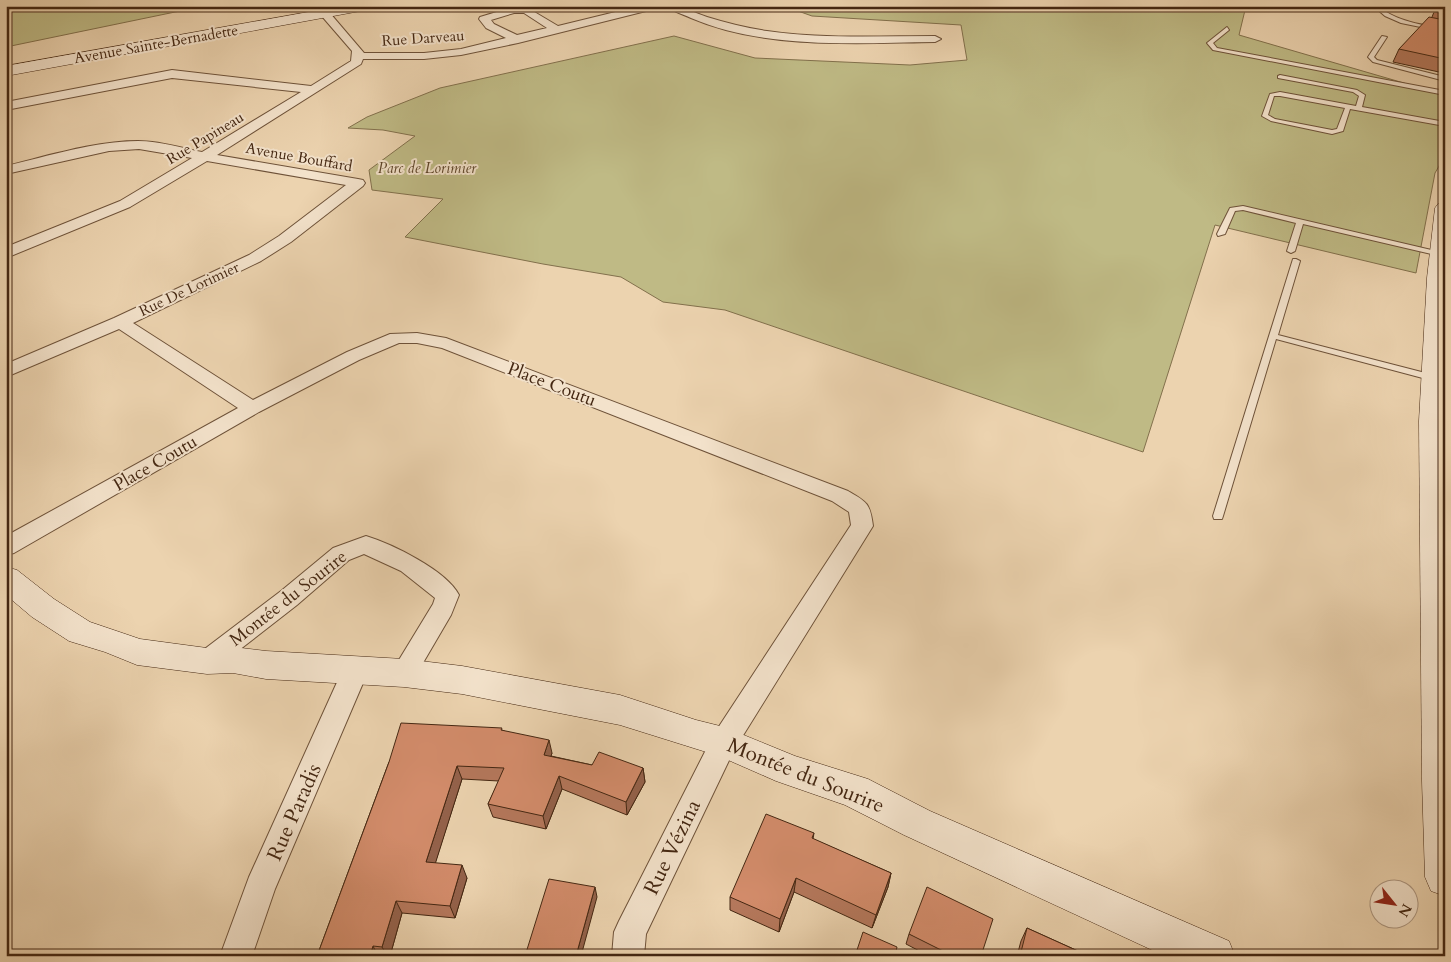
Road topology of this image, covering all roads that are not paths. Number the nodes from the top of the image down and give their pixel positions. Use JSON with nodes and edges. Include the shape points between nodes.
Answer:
{"nodes":[{"id":1,"x":366,"y":6,"type":"edge"},
{"id":2,"x":654,"y":6,"type":"edge"},
{"id":3,"x":672,"y":6,"type":"edge"},
{"id":4,"x":1364,"y":6,"type":"edge"},
{"id":5,"x":1380,"y":8,"type":"edge"},
{"id":6,"x":325,"y":14,"type":"junction"},
{"id":7,"x":1227,"y":29,"type":"dead end"},
{"id":8,"x":557,"y":30,"type":"junction"},
{"id":9,"x":1445,"y":31,"type":"edge"},
{"id":10,"x":1384,"y":37,"type":"dead end"},
{"id":11,"x":935,"y":39,"type":"dead end"},
{"id":12,"x":518,"y":40,"type":"junction"},
{"id":13,"x":359,"y":56,"type":"junction"},
{"id":14,"x":6,"y":71,"type":"edge"},
{"id":15,"x":1280,"y":77,"type":"dead end"},
{"id":16,"x":1445,"y":79,"type":"edge"},
{"id":17,"x":314,"y":90,"type":"junction"},
{"id":18,"x":1445,"y":93,"type":"edge"},
{"id":19,"x":6,"y":106,"type":"edge"},
{"id":20,"x":1348,"y":106,"type":"junction"},
{"id":21,"x":1359,"y":108,"type":"junction"},
{"id":22,"x":1445,"y":124,"type":"edge"},
{"id":23,"x":205,"y":157,"type":"junction"},
{"id":24,"x":6,"y":170,"type":"edge"},
{"id":25,"x":358,"y":183,"type":"joint"},
{"id":26,"x":1445,"y":208,"type":"edge"},
{"id":27,"x":1300,"y":222,"type":"junction"},
{"id":28,"x":1221,"y":234,"type":"dead end"},
{"id":29,"x":1291,"y":251,"type":"dead end"},
{"id":30,"x":6,"y":253,"type":"edge"},
{"id":31,"x":1440,"y":254,"type":"junction"},
{"id":32,"x":1296,"y":261,"type":"dead end"},
{"id":33,"x":120,"y":322,"type":"junction"},
{"id":34,"x":1273,"y":336,"type":"junction"},
{"id":35,"x":6,"y":371,"type":"edge"},
{"id":36,"x":1434,"y":378,"type":"junction"},
{"id":37,"x":252,"y":408,"type":"junction"},
{"id":38,"x":1218,"y":516,"type":"dead end"},
{"id":39,"x":6,"y":547,"type":"edge"},
{"id":40,"x":6,"y":578,"type":"edge"},
{"id":41,"x":207,"y":661,"type":"junction"},
{"id":42,"x":356,"y":669,"type":"junction"},
{"id":43,"x":404,"y":673,"type":"junction"},
{"id":44,"x":724,"y":742,"type":"junction"},
{"id":45,"x":1445,"y":877,"type":"edge"},
{"id":46,"x":236,"y":956,"type":"edge"},
{"id":47,"x":628,"y":956,"type":"edge"},
{"id":48,"x":1214,"y":956,"type":"edge"}],
"edges":[{"from":1,"to":6,"type":"street","name":"Avenue Sainte-Bernadette"},
{"from":2,"to":8,"type":"street","name":"Rue Darveau"},
{"from":3,"to":11,"type":"street","via":[[704,20],[772,34]]},
{"from":4,"to":5,"type":"lane"},
{"from":5,"to":9,"type":"lane","via":[[1385,14],[1408,23]]},
{"from":6,"to":13,"type":"street"},
{"from":6,"to":14,"type":"street","name":"Avenue Sainte-Bernadette"},
{"from":7,"to":18,"type":"lane","via":[[1210,43],[1215,49]]},
{"from":8,"to":12,"type":"street","name":"Rue Darveau"},
{"from":8,"to":12,"type":"street","name":"Rue Darveau","via":[[526,10],[484,18],[490,26]]},
{"from":10,"to":16,"type":"lane","via":[[1371,57],[1375,61]]},
{"from":12,"to":13,"type":"street","name":"Rue Darveau","via":[[424,56]]},
{"from":13,"to":17,"type":"street","name":"Rue Papineau","via":[[357,62]]},
{"from":15,"to":21,"type":"lane","via":[[1355,91],[1362,95]]},
{"from":17,"to":19,"type":"street","via":[[172,74]]},
{"from":17,"to":23,"type":"street","name":"Rue Papineau"},
{"from":20,"to":20,"type":"lane","via":[[1272,94],[1264,116],[1332,132],[1340,131]]},
{"from":20,"to":21,"type":"lane"},
{"from":21,"to":22,"type":"lane"},
{"from":23,"to":24,"type":"street","name":"Avenue Bouffard","via":[[153,146],[120,146]]},
{"from":23,"to":25,"type":"street","name":"Avenue Bouffard"},
{"from":23,"to":30,"type":"street","name":"Rue Papineau","via":[[125,204]]},
{"from":25,"to":33,"type":"street","name":"Rue De Lorimier","via":[[286,239],[254,258]]},
{"from":26,"to":31,"type":"street"},
{"from":27,"to":28,"type":"lane","via":[[1243,208],[1232,209]]},
{"from":27,"to":29,"type":"lane"},
{"from":27,"to":31,"type":"lane"},
{"from":31,"to":36,"type":"street"},
{"from":32,"to":34,"type":"lane"},
{"from":33,"to":35,"type":"street","name":"Rue De Lorimier"},
{"from":33,"to":37,"type":"street"},
{"from":34,"to":36,"type":"lane"},
{"from":34,"to":38,"type":"lane"},
{"from":36,"to":45,"type":"street","via":[[1432,431]]},
{"from":37,"to":39,"type":"street","name":"Place Coutu"},
{"from":37,"to":44,"type":"street","name":"Place Coutu","via":[[370,349],[396,338],[417,338],[446,343],[840,496],[860,508],[862,526]]},
{"from":40,"to":41,"type":"street","name":"Montée du Sourire","via":[[80,632],[137,652]]},
{"from":41,"to":42,"type":"street","name":"Montée du Sourire"},
{"from":41,"to":43,"type":"street","name":"Montée du Sourire","via":[[341,554],[366,544],[395,557],[447,595],[445,608]]},
{"from":42,"to":43,"type":"street","name":"Montée du Sourire"},
{"from":42,"to":46,"type":"street","name":"Rue Paradis","via":[[260,888]]},
{"from":43,"to":44,"type":"street","name":"Montée du Sourire","via":[[620,710]]},
{"from":44,"to":47,"type":"street","name":"Rue Vézina","via":[[630,932]]},
{"from":44,"to":48,"type":"street","name":"Montée du Sourire","via":[[789,770],[855,791],[917,823]]}]}
